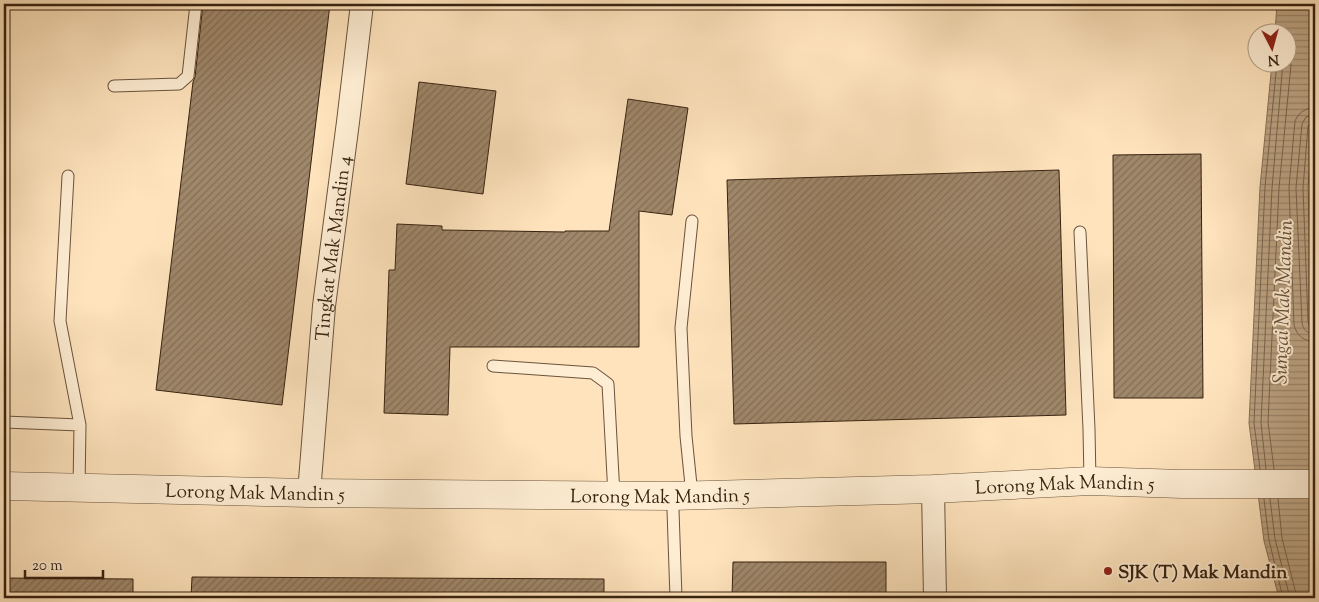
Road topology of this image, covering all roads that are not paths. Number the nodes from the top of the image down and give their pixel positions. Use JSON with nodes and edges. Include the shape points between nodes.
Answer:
{"nodes":[{"id":1,"x":196,"y":4,"type":"edge"},
{"id":2,"x":362,"y":4,"type":"edge"},
{"id":3,"x":114,"y":86,"type":"dead end"},
{"id":4,"x":68,"y":176,"type":"dead end"},
{"id":5,"x":692,"y":221,"type":"dead end"},
{"id":6,"x":1080,"y":232,"type":"dead end"},
{"id":7,"x":493,"y":366,"type":"dead end"},
{"id":8,"x":4,"y":422,"type":"edge"},
{"id":9,"x":80,"y":425,"type":"junction"},
{"id":10,"x":1090,"y":482,"type":"junction"},
{"id":11,"x":1315,"y":484,"type":"edge"},
{"id":12,"x":4,"y":486,"type":"edge"},
{"id":13,"x":79,"y":488,"type":"junction"},
{"id":14,"x":933,"y":489,"type":"junction"},
{"id":15,"x":309,"y":493,"type":"junction"},
{"id":16,"x":614,"y":495,"type":"junction"},
{"id":17,"x":681,"y":496,"type":"junction"},
{"id":18,"x":676,"y":598,"type":"edge"},
{"id":19,"x":935,"y":598,"type":"edge"}],
"edges":[{"from":1,"to":3,"type":"lane","via":[[188,76],[180,84]]},
{"from":2,"to":15,"type":"street","name":"Tingkat Mak Mandin 4","via":[[324,306]]},
{"from":4,"to":9,"type":"lane","via":[[60,321]]},
{"from":5,"to":17,"type":"lane","via":[[681,328],[686,436]]},
{"from":6,"to":10,"type":"lane"},
{"from":7,"to":16,"type":"lane","via":[[593,373],[608,384]]},
{"from":8,"to":9,"type":"lane"},
{"from":9,"to":13,"type":"lane"},
{"from":10,"to":11,"type":"street","name":"Lorong Mak Mandin 5"},
{"from":10,"to":14,"type":"street","name":"Lorong Mak Mandin 5"},
{"from":12,"to":13,"type":"street","name":"Lorong Mak Mandin 5"},
{"from":13,"to":15,"type":"street","name":"Lorong Mak Mandin 5"},
{"from":14,"to":17,"type":"street","name":"Lorong Mak Mandin 5"},
{"from":14,"to":19,"type":"street"},
{"from":15,"to":16,"type":"street","name":"Lorong Mak Mandin 5"},
{"from":16,"to":17,"type":"street","name":"Lorong Mak Mandin 5"},
{"from":17,"to":18,"type":"lane","via":[[673,510]]}]}
